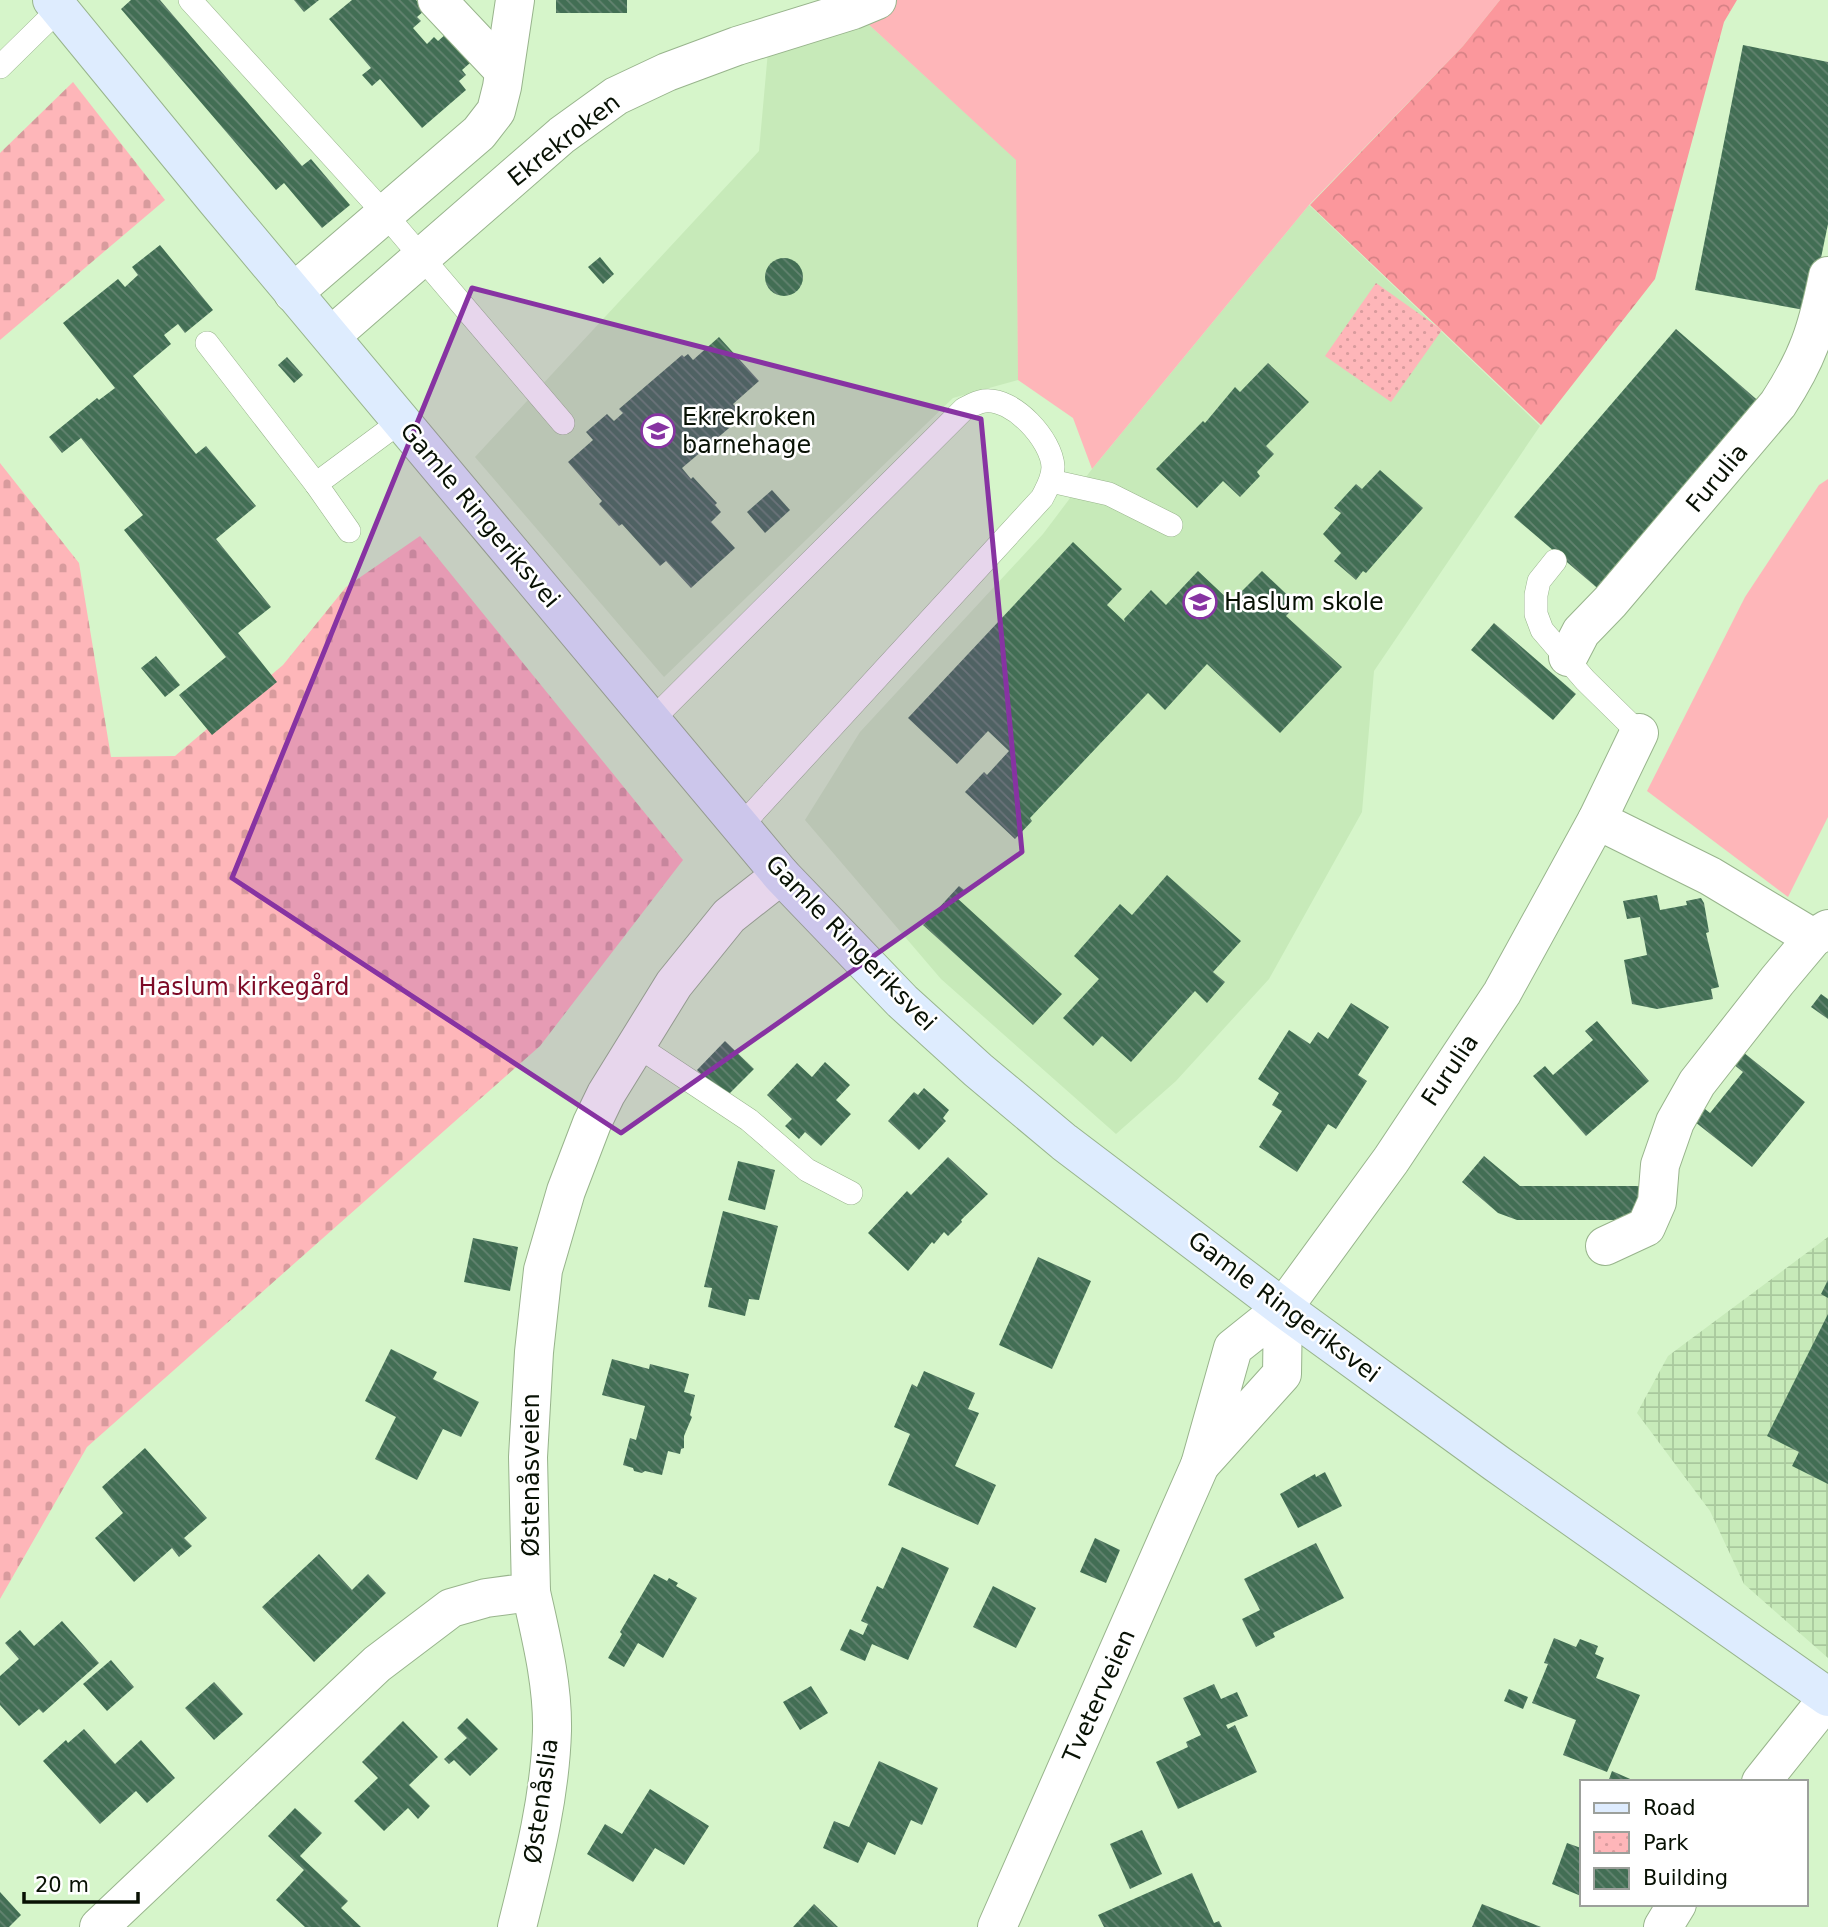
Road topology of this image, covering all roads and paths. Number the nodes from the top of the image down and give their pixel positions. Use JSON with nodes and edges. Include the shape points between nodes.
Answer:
{"nodes":[{"id":1,"x":190,"y":0,"type":"edge"},
{"id":2,"x":437,"y":0,"type":"edge"},
{"id":3,"x":514,"y":0,"type":"edge"},
{"id":4,"x":877,"y":0,"type":"edge"},
{"id":5,"x":55,"y":4,"type":"edge"},
{"id":6,"x":0,"y":67,"type":"edge"},
{"id":7,"x":504,"y":71,"type":"junction"},
{"id":8,"x":384,"y":213,"type":"junction"},
{"id":9,"x":422,"y":258,"type":"junction"},
{"id":10,"x":1828,"y":276,"type":"edge"},
{"id":11,"x":293,"y":293,"type":"junction"},
{"id":12,"x":331,"y":336,"type":"junction"},
{"id":13,"x":207,"y":343,"type":"dead end"},
{"id":14,"x":401,"y":421,"type":"junction"},
{"id":15,"x":562,"y":423,"type":"dead end"},
{"id":16,"x":1051,"y":481,"type":"junction"},
{"id":17,"x":316,"y":484,"type":"junction"},
{"id":18,"x":1171,"y":525,"type":"dead end"},
{"id":19,"x":349,"y":531,"type":"dead end"},
{"id":20,"x":1555,"y":561,"type":"dead end"},
{"id":21,"x":1568,"y":657,"type":"junction"},
{"id":22,"x":652,"y":720,"type":"junction"},
{"id":23,"x":1639,"y":733,"type":"joint"},
{"id":24,"x":1597,"y":820,"type":"junction"},
{"id":25,"x":741,"y":827,"type":"junction"},
{"id":26,"x":781,"y":875,"type":"junction"},
{"id":27,"x":1821,"y":934,"type":"edge"},
{"id":28,"x":636,"y":1045,"type":"junction"},
{"id":29,"x":851,"y":1192,"type":"dead end"},
{"id":30,"x":1605,"y":1245,"type":"dead end"},
{"id":31,"x":1283,"y":1308,"type":"junction"},
{"id":32,"x":1200,"y":1465,"type":"junction"},
{"id":33,"x":531,"y":1592,"type":"junction"},
{"id":34,"x":1828,"y":1698,"type":"edge"},
{"id":35,"x":1763,"y":1780,"type":"edge"},
{"id":36,"x":1676,"y":1906,"type":"edge"},
{"id":37,"x":99,"y":1927,"type":"edge"},
{"id":38,"x":517,"y":1927,"type":"edge"},
{"id":39,"x":997,"y":1927,"type":"edge"},
{"id":40,"x":1663,"y":1927,"type":"edge"}],
"edges":[{"from":1,"to":8,"type":"lane"},
{"from":2,"to":7,"type":"street"},
{"from":3,"to":7,"type":"street"},
{"from":4,"to":9,"type":"street","name":"Ekrekroken","via":[[737,46],[616,96],[562,135]]},
{"from":5,"to":6,"type":"lane"},
{"from":5,"to":11,"type":"main road","name":"Gamle Ringeriksvei"},
{"from":7,"to":8,"type":"street","via":[[496,111],[480,134]]},
{"from":8,"to":9,"type":"lane"},
{"from":8,"to":11,"type":"street"},
{"from":9,"to":12,"type":"street","name":"Ekrekroken"},
{"from":9,"to":15,"type":"lane"},
{"from":10,"to":21,"type":"street","name":"Furulia","via":[[1813,342],[1779,404],[1581,632]]},
{"from":11,"to":12,"type":"main road","name":"Gamle Ringeriksvei"},
{"from":12,"to":14,"type":"main road","name":"Gamle Ringeriksvei"},
{"from":13,"to":17,"type":"lane"},
{"from":14,"to":17,"type":"lane"},
{"from":14,"to":22,"type":"main road","name":"Gamle Ringeriksvei"},
{"from":16,"to":18,"type":"lane","via":[[1109,494]]},
{"from":16,"to":22,"type":"lane","via":[[1053,466],[1041,435],[1010,405],[985,400],[964,409]]},
{"from":16,"to":25,"type":"lane","via":[[1042,498]]},
{"from":17,"to":19,"type":"lane"},
{"from":20,"to":21,"type":"lane","name":"Furulia","via":[[1539,581],[1536,614],[1542,629]]},
{"from":21,"to":23,"type":"lane","name":"Furulia"},
{"from":22,"to":25,"type":"main road","name":"Gamle Ringeriksvei"},
{"from":23,"to":24,"type":"street","name":"Furulia"},
{"from":24,"to":27,"type":"street"},
{"from":24,"to":31,"type":"street","name":"Furulia","via":[[1502,993],[1391,1160]]},
{"from":25,"to":26,"type":"main road","name":"Gamle Ringeriksvei"},
{"from":26,"to":28,"type":"street","name":"Østenåsveien","via":[[729,916],[674,984]]},
{"from":26,"to":31,"type":"main road","name":"Gamle Ringeriksvei","via":[[902,1001],[978,1070],[1064,1142]]},
{"from":27,"to":30,"type":"street","via":[[1697,1083],[1675,1122],[1660,1165],[1657,1202],[1646,1227]]},
{"from":28,"to":29,"type":"lane","via":[[749,1120],[807,1170]]},
{"from":28,"to":33,"type":"street","name":"Østenåsveien","via":[[592,1123],[566,1191],[544,1270],[528,1457]]},
{"from":31,"to":32,"type":"street","name":"Tveterveien","via":[[1233,1348]]},
{"from":31,"to":32,"type":"street","name":"Tveterveien","via":[[1282,1374]]},
{"from":31,"to":34,"type":"main road","name":"Gamle Ringeriksvei"},
{"from":32,"to":39,"type":"street","name":"Tveterveien"},
{"from":33,"to":37,"type":"street","name":"Østenåsveien","via":[[451,1608],[377,1664]]},
{"from":33,"to":38,"type":"street","name":"Østenåslia","via":[[547,1664],[552,1729],[547,1795]]},
{"from":34,"to":35,"type":"street"},
{"from":36,"to":40,"type":"street"}]}
